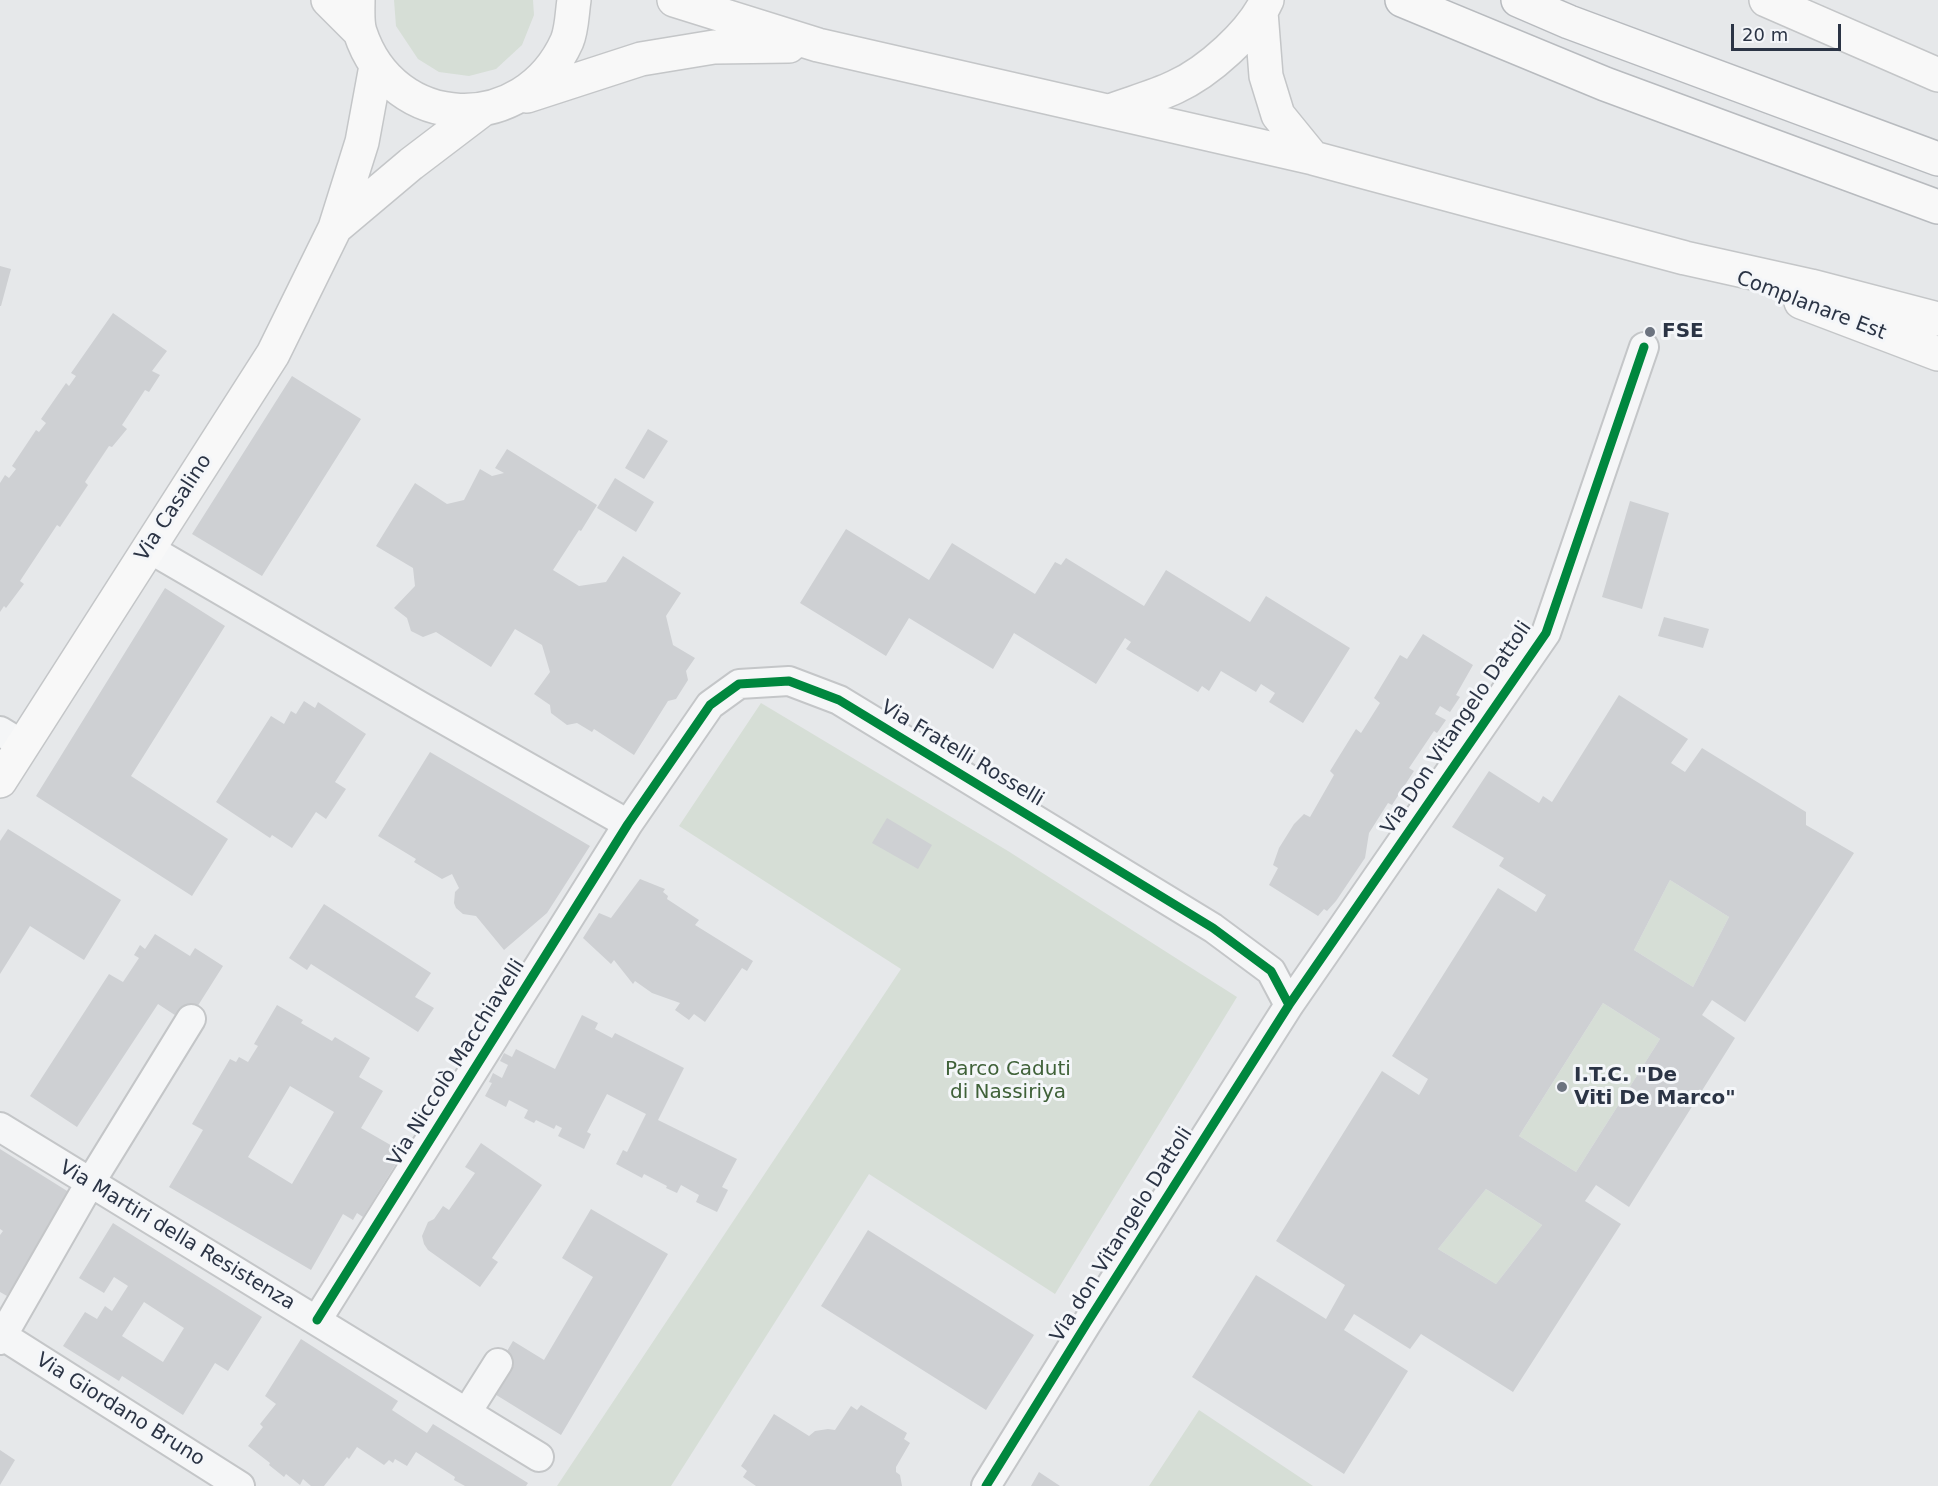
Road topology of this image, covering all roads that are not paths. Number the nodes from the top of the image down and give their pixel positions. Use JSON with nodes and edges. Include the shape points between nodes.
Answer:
{"nodes":[{"id":1,"x":328,"y":0,"type":"edge"},
{"id":2,"x":574,"y":0,"type":"edge"},
{"id":3,"x":674,"y":0,"type":"edge"},
{"id":4,"x":1402,"y":0,"type":"edge"},
{"id":5,"x":1518,"y":0,"type":"edge"},
{"id":6,"x":1766,"y":0,"type":"edge"},
{"id":7,"x":1264,"y":6,"type":"edge"},
{"id":8,"x":358,"y":15,"type":"edge"},
{"id":9,"x":818,"y":45,"type":"junction"},
{"id":10,"x":376,"y":66,"type":"junction"},
{"id":11,"x":1938,"y":75,"type":"edge"},
{"id":12,"x":495,"y":106,"type":"junction"},
{"id":13,"x":1110,"y":111,"type":"junction"},
{"id":14,"x":1312,"y":158,"type":"junction"},
{"id":15,"x":1938,"y":159,"type":"edge"},
{"id":16,"x":1938,"y":207,"type":"edge"},
{"id":17,"x":335,"y":228,"type":"junction"},
{"id":18,"x":1685,"y":258,"type":"junction"},
{"id":19,"x":1938,"y":319,"type":"edge"},
{"id":20,"x":1644,"y":347,"type":"dead end"},
{"id":21,"x":1938,"y":354,"type":"edge"},
{"id":22,"x":148,"y":548,"type":"junction"},
{"id":23,"x":11,"y":738,"type":"edge"},
{"id":24,"x":0,"y":781,"type":"edge"},
{"id":25,"x":628,"y":824,"type":"junction"},
{"id":26,"x":1289,"y":1005,"type":"junction"},
{"id":27,"x":192,"y":1019,"type":"dead end"},
{"id":28,"x":0,"y":1127,"type":"edge"},
{"id":29,"x":90,"y":1183,"type":"junction"},
{"id":30,"x":316,"y":1320,"type":"junction"},
{"id":31,"x":1,"y":1337,"type":"edge"},
{"id":32,"x":498,"y":1364,"type":"dead end"},
{"id":33,"x":467,"y":1412,"type":"junction"},
{"id":34,"x":539,"y":1458,"type":"dead end"},
{"id":35,"x":240,"y":1486,"type":"edge"},
{"id":36,"x":986,"y":1486,"type":"edge"}],
"edges":[{"from":1,"to":8,"type":"main road"},
{"from":2,"to":12,"type":"main road","name":"Via Casalino","via":[[567,40],[543,78]]},
{"from":3,"to":9,"type":"main road"},
{"from":4,"to":16,"type":"main road","via":[[1605,84]]},
{"from":5,"to":15,"type":"main road"},
{"from":6,"to":11,"type":"main road"},
{"from":7,"to":13,"type":"main road","via":[[1224,55],[1177,87]]},
{"from":7,"to":14,"type":"main road","via":[[1266,76],[1278,115]]},
{"from":8,"to":10,"type":"main road"},
{"from":9,"to":12,"type":"main road","via":[[714,47],[641,59]]},
{"from":9,"to":13,"type":"main road"},
{"from":10,"to":12,"type":"main road","via":[[405,93],[441,109]]},
{"from":10,"to":17,"type":"main road","name":"Via Casalino","via":[[362,141]]},
{"from":12,"to":17,"type":"main road","name":"Via Casalino","via":[[411,164]]},
{"from":13,"to":14,"type":"main road"},
{"from":14,"to":18,"type":"main road"},
{"from":17,"to":22,"type":"main road","name":"Via Casalino","via":[[273,354]]},
{"from":18,"to":19,"type":"main road"},
{"from":18,"to":21,"type":"main road","name":"Complanare Est"},
{"from":20,"to":26,"type":"street","name":"Via Don Vitangelo Dattoli","via":[[1546,633]]},
{"from":22,"to":23,"type":"main road","name":"Via Casalino"},
{"from":22,"to":25,"type":"street"},
{"from":23,"to":24,"type":"main road","name":"Via Casalino"},
{"from":25,"to":26,"type":"street","name":"Via Fratelli Rosselli","via":[[710,705],[739,684],[789,681],[839,700],[1213,928],[1271,971]]},
{"from":25,"to":30,"type":"street","name":"Via Niccolò Macchiavelli"},
{"from":26,"to":36,"type":"street","name":"Via don Vitangelo Dattoli"},
{"from":27,"to":29,"type":"street"},
{"from":28,"to":29,"type":"street","name":"Via Martiri della Resistenza"},
{"from":29,"to":30,"type":"street","name":"Via Martiri della Resistenza"},
{"from":29,"to":31,"type":"street"},
{"from":30,"to":33,"type":"street","name":"Via Martiri della Resistenza"},
{"from":31,"to":35,"type":"street","name":"Via Giordano Bruno"},
{"from":32,"to":33,"type":"street"},
{"from":33,"to":34,"type":"street","name":"Via Martiri della Resistenza"}]}
